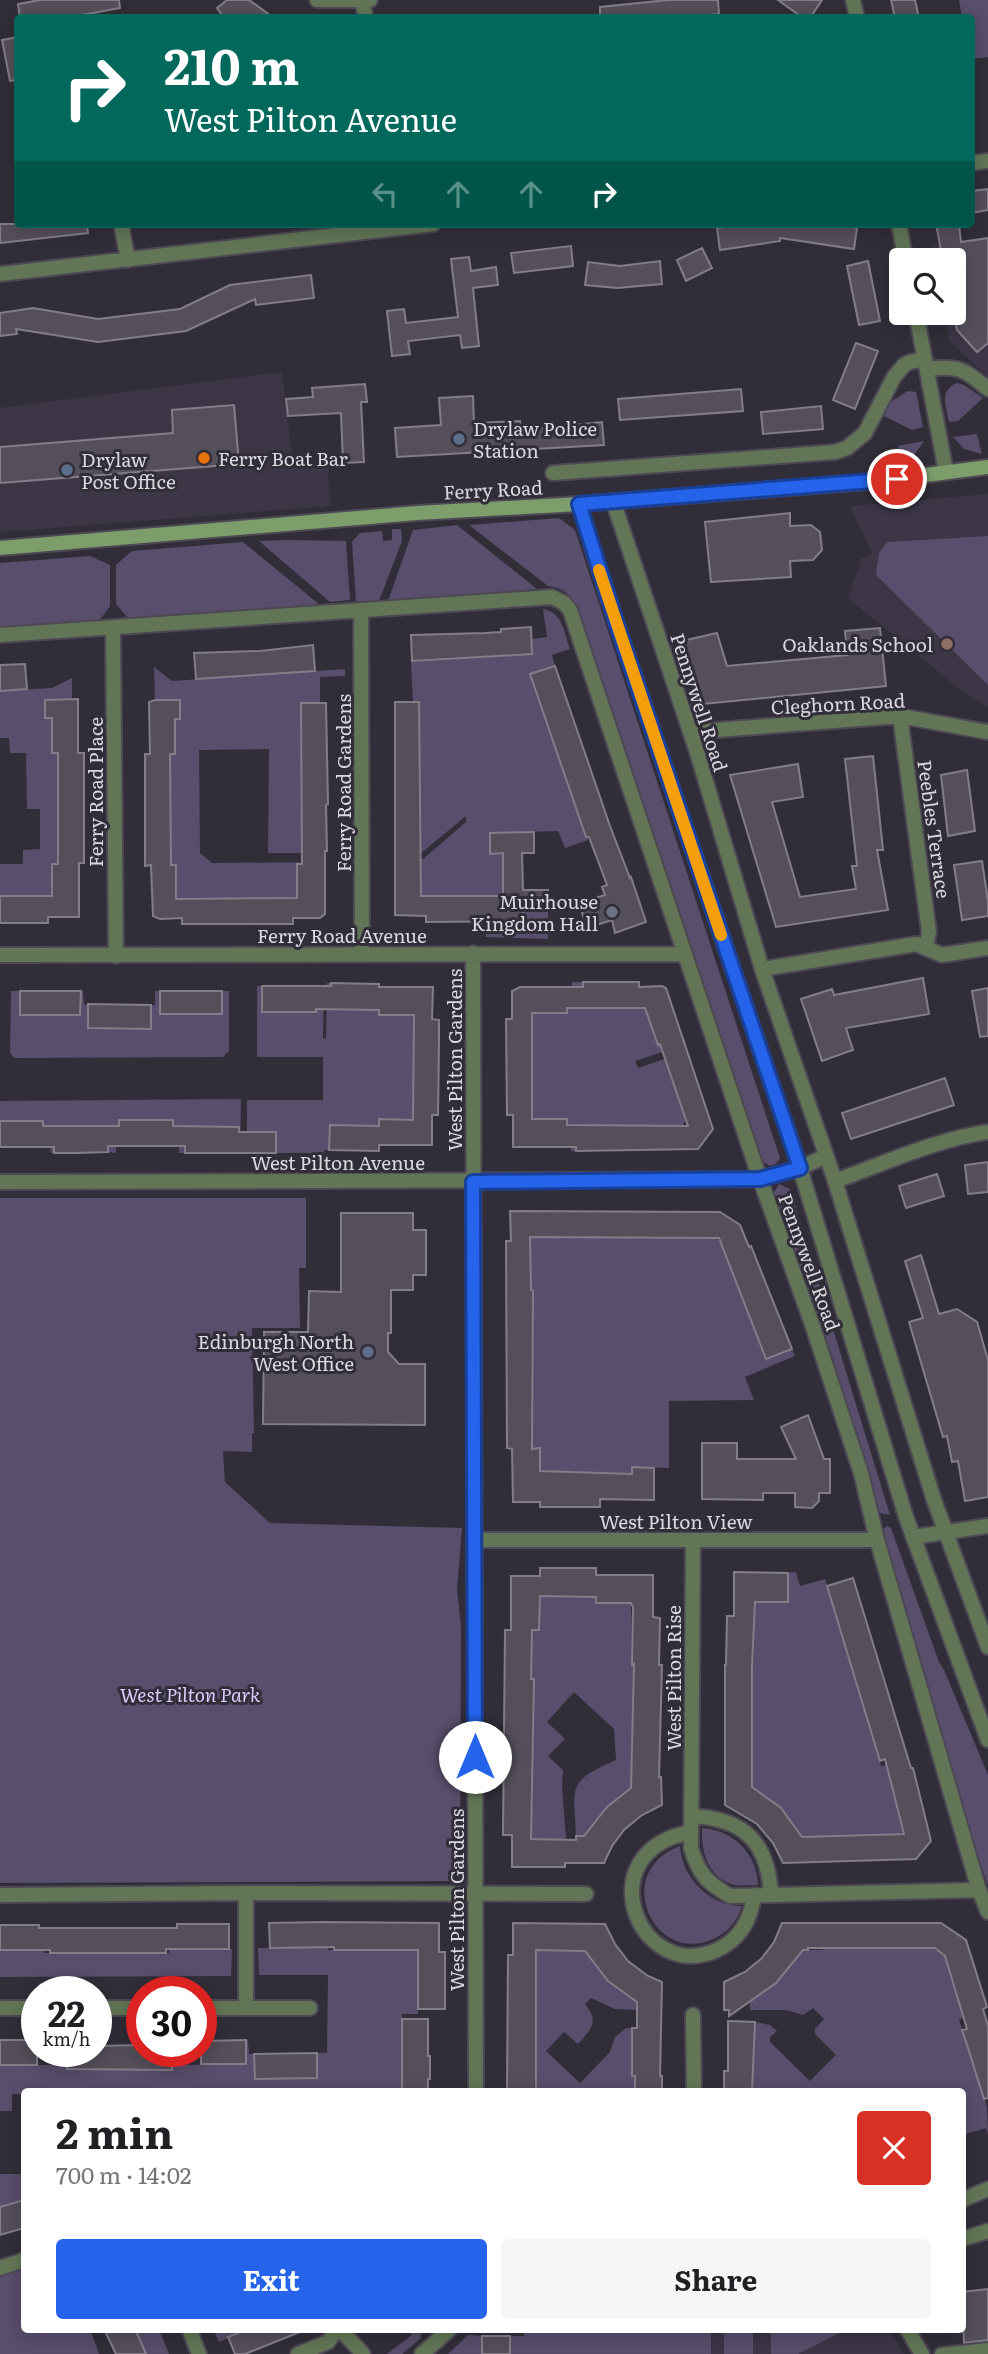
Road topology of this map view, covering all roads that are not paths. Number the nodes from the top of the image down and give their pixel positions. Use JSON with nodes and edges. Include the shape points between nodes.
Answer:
{"nodes":[{"id":1,"x":317,"y":0,"type":"edge"},
{"id":2,"x":370,"y":0,"type":"edge"},
{"id":3,"x":362,"y":1,"type":"edge"},
{"id":4,"x":122,"y":228,"type":"edge"},
{"id":5,"x":386,"y":228,"type":"edge"},
{"id":6,"x":900,"y":228,"type":"edge"},
{"id":7,"x":904,"y":248,"type":"edge"},
{"id":8,"x":128,"y":260,"type":"junction"},
{"id":9,"x":0,"y":275,"type":"edge"},
{"id":10,"x":918,"y":325,"type":"edge"},
{"id":11,"x":926,"y":364,"type":"junction"},
{"id":12,"x":988,"y":389,"type":"edge"},
{"id":13,"x":988,"y":467,"type":"edge"},
{"id":14,"x":946,"y":472,"type":"junction"},
{"id":15,"x":553,"y":473,"type":"dead end"},
{"id":16,"x":612,"y":501,"type":"junction"},
{"id":17,"x":579,"y":504,"type":"junction"},
{"id":18,"x":0,"y":548,"type":"edge"},
{"id":19,"x":361,"y":611,"type":"junction"},
{"id":20,"x":113,"y":628,"type":"junction"},
{"id":21,"x":0,"y":635,"type":"edge"},
{"id":22,"x":900,"y":716,"type":"junction"},
{"id":23,"x":690,"y":732,"type":"junction"},
{"id":24,"x":988,"y":732,"type":"edge"},
{"id":25,"x":926,"y":947,"type":"junction"},
{"id":26,"x":988,"y":948,"type":"edge"},
{"id":27,"x":473,"y":953,"type":"junction"},
{"id":28,"x":362,"y":954,"type":"junction"},
{"id":29,"x":684,"y":954,"type":"junction"},
{"id":30,"x":0,"y":955,"type":"edge"},
{"id":31,"x":116,"y":956,"type":"junction"},
{"id":32,"x":762,"y":969,"type":"junction"},
{"id":33,"x":988,"y":1132,"type":"edge"},
{"id":34,"x":826,"y":1156,"type":"junction"},
{"id":35,"x":800,"y":1168,"type":"junction"},
{"id":36,"x":760,"y":1179,"type":"junction"},
{"id":37,"x":835,"y":1181,"type":"junction"},
{"id":38,"x":0,"y":1182,"type":"edge"},
{"id":39,"x":473,"y":1182,"type":"junction"},
{"id":40,"x":988,"y":1526,"type":"edge"},
{"id":41,"x":946,"y":1532,"type":"junction"},
{"id":42,"x":913,"y":1537,"type":"junction"},
{"id":43,"x":693,"y":1539,"type":"junction"},
{"id":44,"x":474,"y":1540,"type":"junction"},
{"id":45,"x":877,"y":1540,"type":"junction"},
{"id":46,"x":988,"y":1647,"type":"edge"},
{"id":47,"x":988,"y":1740,"type":"edge"},
{"id":48,"x":691,"y":1816,"type":"junction"},
{"id":49,"x":691,"y":1832,"type":"junction"},
{"id":50,"x":979,"y":1890,"type":"junction"},
{"id":51,"x":246,"y":1893,"type":"junction"},
{"id":52,"x":476,"y":1894,"type":"junction"},
{"id":53,"x":586,"y":1894,"type":"dead end"},
{"id":54,"x":0,"y":1895,"type":"edge"},
{"id":55,"x":754,"y":1895,"type":"junction"},
{"id":56,"x":771,"y":1895,"type":"junction"},
{"id":57,"x":988,"y":1912,"type":"edge"},
{"id":58,"x":0,"y":2008,"type":"edge"},
{"id":59,"x":21,"y":2008,"type":"edge"},
{"id":60,"x":217,"y":2008,"type":"edge"},
{"id":61,"x":246,"y":2008,"type":"junction"},
{"id":62,"x":310,"y":2008,"type":"dead end"},
{"id":63,"x":693,"y":2015,"type":"dead end"},
{"id":64,"x":476,"y":2088,"type":"edge"},
{"id":65,"x":694,"y":2088,"type":"edge"},
{"id":66,"x":988,"y":2189,"type":"edge"},
{"id":67,"x":966,"y":2198,"type":"edge"},
{"id":68,"x":988,"y":2231,"type":"edge"},
{"id":69,"x":966,"y":2238,"type":"edge"},
{"id":70,"x":21,"y":2261,"type":"edge"},
{"id":71,"x":0,"y":2268,"type":"edge"},
{"id":72,"x":191,"y":2333,"type":"edge"},
{"id":73,"x":336,"y":2333,"type":"edge"},
{"id":74,"x":343,"y":2333,"type":"edge"},
{"id":75,"x":446,"y":2333,"type":"edge"},
{"id":76,"x":909,"y":2333,"type":"edge"},
{"id":77,"x":988,"y":2349,"type":"edge"},
{"id":78,"x":199,"y":2354,"type":"edge"},
{"id":79,"x":298,"y":2354,"type":"edge"},
{"id":80,"x":363,"y":2354,"type":"edge"},
{"id":81,"x":422,"y":2354,"type":"edge"},
{"id":82,"x":922,"y":2354,"type":"edge"},
{"id":83,"x":942,"y":2354,"type":"edge"}],
"edges":[{"from":1,"to":3,"type":"street"},
{"from":2,"to":3,"type":"street"},
{"from":4,"to":8,"type":"street"},
{"from":5,"to":8,"type":"street"},
{"from":6,"to":7,"type":"street"},
{"from":8,"to":9,"type":"street"},
{"from":10,"to":11,"type":"street"},
{"from":11,"to":12,"type":"street","name":"Ferry Road","via":[[960,368]]},
{"from":11,"to":14,"type":"street"},
{"from":11,"to":15,"type":"street","name":"Ferry Road","via":[[910,362],[894,377],[865,433],[835,452]]},
{"from":13,"to":14,"type":"main road","name":"Ferry Road"},
{"from":14,"to":16,"type":"main road","name":"Ferry Road"},
{"from":16,"to":17,"type":"main road","name":"Ferry Road"},
{"from":16,"to":23,"type":"street","name":"Pennywell Road"},
{"from":17,"to":18,"type":"main road","name":"Ferry Road"},
{"from":17,"to":35,"type":"street","name":"Pennywell Road"},
{"from":19,"to":20,"type":"street"},
{"from":19,"to":28,"type":"street","name":"Ferry Road Gardens"},
{"from":19,"to":29,"type":"street","name":"Pennywell Road","via":[[552,597],[564,603]]},
{"from":20,"to":21,"type":"street"},
{"from":20,"to":31,"type":"street","name":"Ferry Road Place"},
{"from":22,"to":23,"type":"street","name":"Cleghorn Road"},
{"from":22,"to":24,"type":"street","name":"Cleghorn Road"},
{"from":22,"to":25,"type":"street","name":"Peebles Terrace","via":[[929,932]]},
{"from":23,"to":32,"type":"street","name":"Pennywell Road"},
{"from":25,"to":26,"type":"street","via":[[942,955]]},
{"from":25,"to":32,"type":"street","via":[[916,944]]},
{"from":27,"to":28,"type":"street","name":"Ferry Road Avenue"},
{"from":27,"to":29,"type":"street","name":"Ferry Road Avenue"},
{"from":27,"to":39,"type":"street","name":"West Pilton Gardens"},
{"from":28,"to":31,"type":"street","name":"Ferry Road Avenue"},
{"from":29,"to":36,"type":"street","name":"Pennywell Road"},
{"from":30,"to":31,"type":"street","name":"Ferry Road Avenue"},
{"from":32,"to":34,"type":"street","name":"Pennywell Road"},
{"from":33,"to":37,"type":"street"},
{"from":34,"to":35,"type":"street","name":"Pennywell Road"},
{"from":34,"to":37,"type":"street","name":"Pennywell Road"},
{"from":35,"to":36,"type":"street","name":"West Pilton Avenue"},
{"from":35,"to":42,"type":"street","name":"Pennywell Road"},
{"from":36,"to":39,"type":"street","name":"West Pilton Avenue"},
{"from":36,"to":45,"type":"street","name":"Pennywell Road","via":[[861,1473]]},
{"from":37,"to":41,"type":"street","name":"Pennywell Road"},
{"from":38,"to":39,"type":"street","name":"West Pilton Avenue"},
{"from":39,"to":44,"type":"street","name":"West Pilton Gardens"},
{"from":40,"to":41,"type":"street"},
{"from":41,"to":42,"type":"street"},
{"from":41,"to":46,"type":"street","name":"Pennywell Road"},
{"from":42,"to":47,"type":"street","name":"Pennywell Road"},
{"from":43,"to":44,"type":"street","name":"West Pilton View"},
{"from":43,"to":45,"type":"street","name":"West Pilton View"},
{"from":43,"to":48,"type":"street","name":"West Pilton Rise"},
{"from":44,"to":52,"type":"street","name":"West Pilton Gardens"},
{"from":45,"to":50,"type":"street","name":"Pennywell Road"},
{"from":48,"to":49,"type":"street","name":"West Pilton Rise"},
{"from":48,"to":56,"type":"street","via":[[734,1824],[750,1837],[763,1853]]},
{"from":49,"to":55,"type":"street","name":"West Pilton Rise","via":[[698,1868],[711,1885],[730,1896]]},
{"from":49,"to":55,"type":"street","via":[[656,1844],[634,1875],[634,1912],[655,1942],[684,1955],[724,1946],[746,1924]]},
{"from":50,"to":56,"type":"street","name":"West Pilton Rise"},
{"from":50,"to":57,"type":"street","name":"Pennywell Road"},
{"from":51,"to":52,"type":"street"},
{"from":51,"to":54,"type":"street"},
{"from":51,"to":61,"type":"street"},
{"from":52,"to":53,"type":"street"},
{"from":52,"to":64,"type":"street","name":"West Pilton Gardens"},
{"from":55,"to":56,"type":"street","name":"West Pilton Rise"},
{"from":58,"to":59,"type":"street"},
{"from":60,"to":61,"type":"street"},
{"from":61,"to":62,"type":"street"},
{"from":63,"to":65,"type":"street"},
{"from":66,"to":67,"type":"street"},
{"from":68,"to":69,"type":"street"},
{"from":70,"to":71,"type":"street"},
{"from":72,"to":78,"type":"street"},
{"from":73,"to":79,"type":"street","via":[[328,2342]]},
{"from":74,"to":80,"type":"street"},
{"from":75,"to":81,"type":"street"},
{"from":76,"to":82,"type":"street"},
{"from":77,"to":83,"type":"street"}]}
